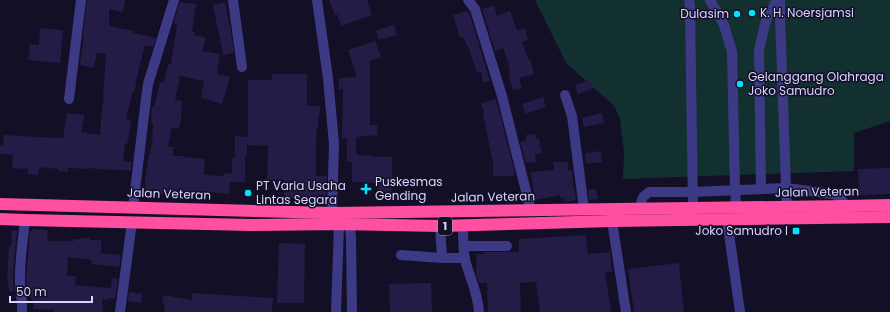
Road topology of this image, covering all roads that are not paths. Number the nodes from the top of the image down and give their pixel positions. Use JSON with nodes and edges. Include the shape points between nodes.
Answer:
{"nodes":[{"id":1,"x":81,"y":0,"type":"edge"},
{"id":2,"x":174,"y":0,"type":"edge"},
{"id":3,"x":233,"y":0,"type":"edge"},
{"id":4,"x":317,"y":0,"type":"edge"},
{"id":5,"x":468,"y":0,"type":"edge"},
{"id":6,"x":688,"y":0,"type":"edge"},
{"id":7,"x":710,"y":0,"type":"edge"},
{"id":8,"x":777,"y":0,"type":"edge"},
{"id":9,"x":780,"y":0,"type":"edge"},
{"id":10,"x":242,"y":66,"type":"dead end"},
{"id":11,"x":565,"y":95,"type":"dead end"},
{"id":12,"x":69,"y":99,"type":"dead end"},
{"id":13,"x":786,"y":188,"type":"junction"},
{"id":14,"x":761,"y":189,"type":"junction"},
{"id":15,"x":734,"y":190,"type":"junction"},
{"id":16,"x":692,"y":192,"type":"junction"},
{"id":17,"x":0,"y":204,"type":"edge"},
{"id":18,"x":890,"y":204,"type":"edge"},
{"id":19,"x":846,"y":206,"type":"junction"},
{"id":20,"x":133,"y":207,"type":"junction"},
{"id":21,"x":787,"y":207,"type":"junction"},
{"id":22,"x":693,"y":208,"type":"junction"},
{"id":23,"x":584,"y":209,"type":"junction"},
{"id":24,"x":639,"y":209,"type":"junction"},
{"id":25,"x":531,"y":211,"type":"junction"},
{"id":26,"x":332,"y":213,"type":"junction"},
{"id":27,"x":733,"y":215,"type":"junction"},
{"id":28,"x":890,"y":217,"type":"edge"},
{"id":29,"x":0,"y":219,"type":"edge"},
{"id":30,"x":25,"y":220,"type":"junction"},
{"id":31,"x":612,"y":221,"type":"junction"},
{"id":32,"x":132,"y":222,"type":"junction"},
{"id":33,"x":345,"y":224,"type":"junction"},
{"id":34,"x":463,"y":225,"type":"junction"},
{"id":35,"x":440,"y":226,"type":"junction"},
{"id":36,"x":464,"y":246,"type":"junction"},
{"id":37,"x":507,"y":246,"type":"dead end"},
{"id":38,"x":401,"y":255,"type":"dead end"},
{"id":39,"x":442,"y":258,"type":"junction"},
{"id":40,"x":465,"y":258,"type":"junction"},
{"id":41,"x":22,"y":312,"type":"edge"},
{"id":42,"x":120,"y":312,"type":"edge"},
{"id":43,"x":336,"y":312,"type":"edge"},
{"id":44,"x":352,"y":312,"type":"edge"},
{"id":45,"x":478,"y":312,"type":"edge"},
{"id":46,"x":626,"y":312,"type":"edge"},
{"id":47,"x":740,"y":312,"type":"edge"}],
"edges":[{"from":1,"to":12,"type":"street"},
{"from":2,"to":20,"type":"street","via":[[148,84]]},
{"from":3,"to":10,"type":"street"},
{"from":4,"to":26,"type":"street","via":[[334,144]]},
{"from":5,"to":25,"type":"street","via":[[475,9],[502,96]]},
{"from":6,"to":16,"type":"street"},
{"from":7,"to":15,"type":"street","via":[[724,24],[732,52]]},
{"from":8,"to":14,"type":"street","via":[[766,20],[759,50]]},
{"from":9,"to":13,"type":"street"},
{"from":11,"to":23,"type":"street","via":[[572,116]]},
{"from":13,"to":14,"type":"street"},
{"from":13,"to":19,"type":"street","via":[[833,194],[839,196]]},
{"from":13,"to":21,"type":"street"},
{"from":14,"to":15,"type":"street"},
{"from":15,"to":16,"type":"street"},
{"from":15,"to":27,"type":"street"},
{"from":16,"to":22,"type":"street"},
{"from":16,"to":24,"type":"street","via":[[649,192],[643,197]]},
{"from":17,"to":20,"type":"highway","name":"Jalan Veteran","number":"1"},
{"from":18,"to":19,"type":"highway","name":"Jalan Veteran","number":"1"},
{"from":19,"to":21,"type":"highway","name":"Jalan Veteran","number":"1"},
{"from":20,"to":26,"type":"highway","name":"Jalan Veteran","number":"1"},
{"from":21,"to":27,"type":"highway","name":"Jalan Veteran","number":"1"},
{"from":22,"to":24,"type":"highway","name":"Jalan Veteran","number":"1"},
{"from":22,"to":27,"type":"highway","name":"Jalan Veteran","number":"1"},
{"from":23,"to":24,"type":"highway","name":"Jalan Veteran","number":"1"},
{"from":23,"to":25,"type":"highway","name":"Jalan Veteran","number":"1"},
{"from":25,"to":26,"type":"highway","name":"Jalan Veteran","number":"1"},
{"from":27,"to":28,"type":"highway","name":"Jalan Veteran","number":"1"},
{"from":27,"to":31,"type":"highway","name":"Jalan Veteran","number":"1"},
{"from":27,"to":47,"type":"street"},
{"from":29,"to":30,"type":"highway","name":"Jalan Veteran","number":"1"},
{"from":30,"to":32,"type":"highway","name":"Jalan Veteran","number":"1"},
{"from":30,"to":41,"type":"street","via":[[20,276]]},
{"from":31,"to":34,"type":"highway","name":"Jalan Veteran","number":"1"},
{"from":31,"to":46,"type":"street"},
{"from":32,"to":33,"type":"highway","name":"Jalan Veteran","number":"1"},
{"from":32,"to":42,"type":"street"},
{"from":33,"to":35,"type":"highway","name":"Jalan Veteran","number":"1"},
{"from":33,"to":43,"type":"street"},
{"from":33,"to":44,"type":"street","via":[[351,239]]},
{"from":34,"to":35,"type":"highway","name":"Jalan Veteran","number":"1"},
{"from":34,"to":36,"type":"street"},
{"from":35,"to":39,"type":"street"},
{"from":36,"to":37,"type":"street"},
{"from":36,"to":40,"type":"street"},
{"from":38,"to":39,"type":"street"},
{"from":39,"to":40,"type":"street"},
{"from":40,"to":45,"type":"street","via":[[474,286]]}]}
